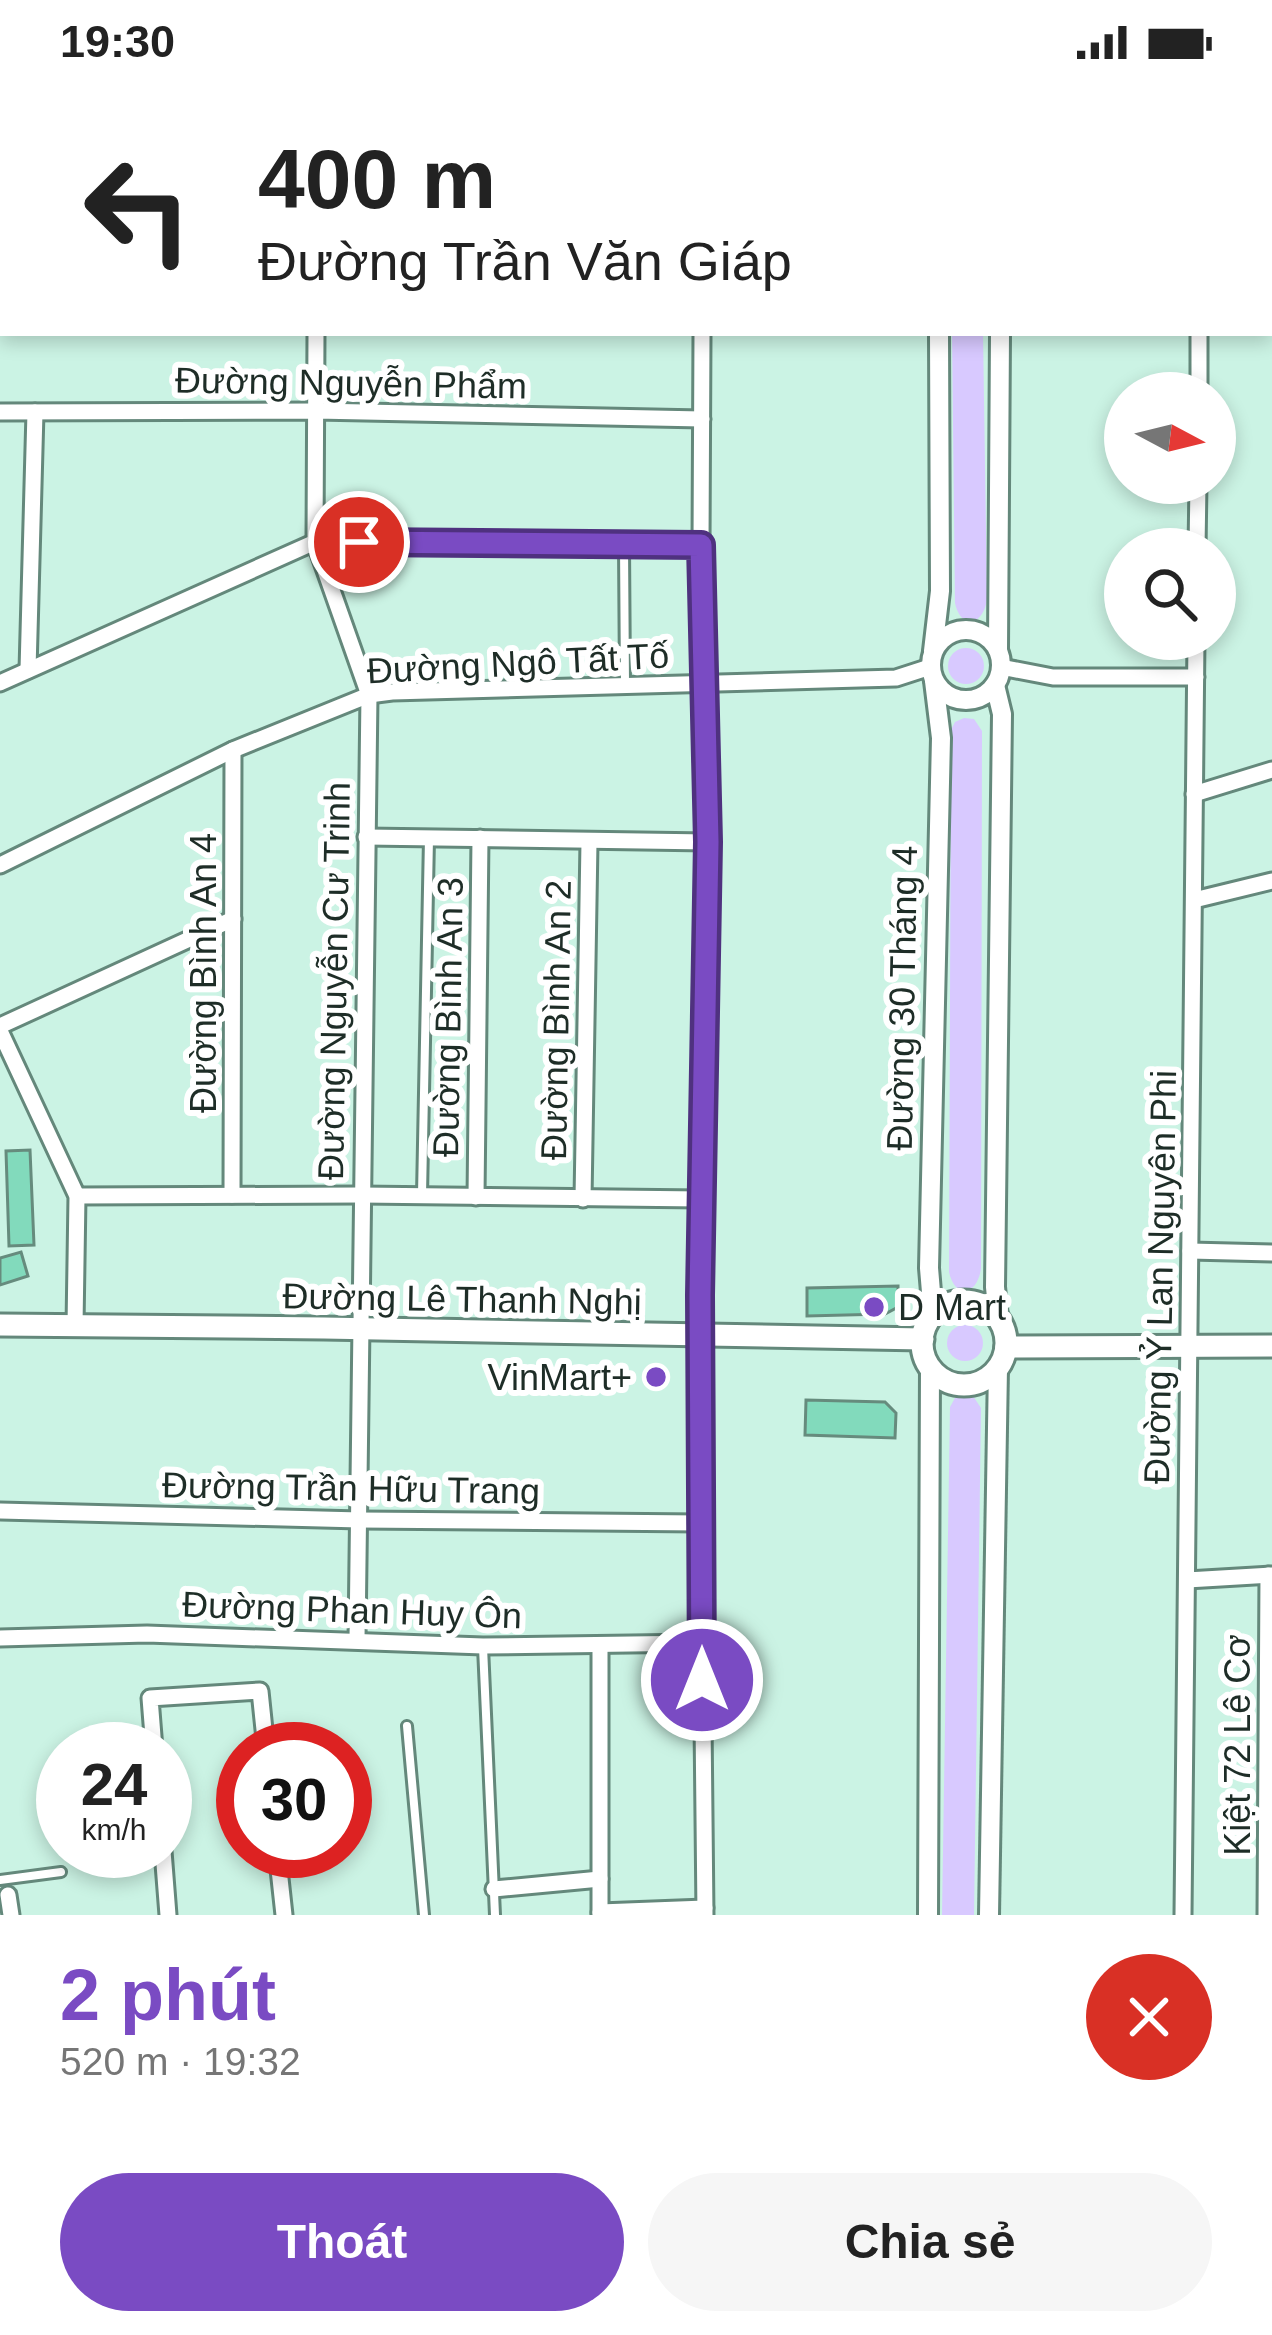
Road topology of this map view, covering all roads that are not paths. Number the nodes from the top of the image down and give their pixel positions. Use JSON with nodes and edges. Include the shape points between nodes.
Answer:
{"nodes":[{"id":1,"x":316,"y":336,"type":"edge"},
{"id":2,"x":702,"y":336,"type":"edge"},
{"id":3,"x":939,"y":336,"type":"edge"},
{"id":4,"x":1000,"y":336,"type":"edge"},
{"id":5,"x":1199,"y":336,"type":"edge"},
{"id":6,"x":1198,"y":372,"type":"edge"},
{"id":7,"x":316,"y":411,"type":"junction"},
{"id":8,"x":0,"y":412,"type":"edge"},
{"id":9,"x":35,"y":412,"type":"junction"},
{"id":10,"x":702,"y":419,"type":"junction"},
{"id":11,"x":314,"y":542,"type":"junction"},
{"id":12,"x":624,"y":544,"type":"junction"},
{"id":13,"x":701,"y":545,"type":"junction"},
{"id":14,"x":1196,"y":660,"type":"edge"},
{"id":15,"x":932,"y":666,"type":"junction"},
{"id":16,"x":998,"y":667,"type":"junction"},
{"id":17,"x":28,"y":670,"type":"junction"},
{"id":18,"x":1196,"y":677,"type":"junction"},
{"id":19,"x":0,"y":682,"type":"edge"},
{"id":20,"x":704,"y":683,"type":"junction"},
{"id":21,"x":625,"y":685,"type":"junction"},
{"id":22,"x":369,"y":695,"type":"junction"},
{"id":23,"x":233,"y":750,"type":"junction"},
{"id":24,"x":1272,"y":770,"type":"edge"},
{"id":25,"x":1194,"y":794,"type":"junction"},
{"id":26,"x":366,"y":837,"type":"junction"},
{"id":27,"x":429,"y":838,"type":"junction"},
{"id":28,"x":480,"y":838,"type":"junction"},
{"id":29,"x":589,"y":842,"type":"junction"},
{"id":30,"x":708,"y":842,"type":"junction"},
{"id":31,"x":0,"y":865,"type":"edge"},
{"id":32,"x":1272,"y":881,"type":"edge"},
{"id":33,"x":1194,"y":900,"type":"junction"},
{"id":34,"x":233,"y":919,"type":"junction"},
{"id":35,"x":0,"y":1028,"type":"edge"},
{"id":36,"x":232,"y":1195,"type":"junction"},
{"id":37,"x":361,"y":1195,"type":"junction"},
{"id":38,"x":76,"y":1196,"type":"junction"},
{"id":39,"x":422,"y":1196,"type":"junction"},
{"id":40,"x":476,"y":1197,"type":"junction"},
{"id":41,"x":583,"y":1199,"type":"junction"},
{"id":42,"x":701,"y":1199,"type":"junction"},
{"id":43,"x":1190,"y":1251,"type":"junction"},
{"id":44,"x":1272,"y":1253,"type":"edge"},
{"id":45,"x":933,"y":1316,"type":"junction"},
{"id":46,"x":998,"y":1317,"type":"junction"},
{"id":47,"x":0,"y":1325,"type":"edge"},
{"id":48,"x":75,"y":1326,"type":"junction"},
{"id":49,"x":362,"y":1330,"type":"junction"},
{"id":50,"x":700,"y":1336,"type":"junction"},
{"id":51,"x":922,"y":1340,"type":"junction"},
{"id":52,"x":1272,"y":1346,"type":"edge"},
{"id":53,"x":1189,"y":1347,"type":"junction"},
{"id":54,"x":1002,"y":1357,"type":"junction"},
{"id":55,"x":930,"y":1367,"type":"junction"},
{"id":56,"x":0,"y":1511,"type":"edge"},
{"id":57,"x":361,"y":1520,"type":"junction"},
{"id":58,"x":700,"y":1522,"type":"junction"},
{"id":59,"x":1270,"y":1575,"type":"edge"},
{"id":60,"x":1187,"y":1580,"type":"junction"},
{"id":61,"x":0,"y":1639,"type":"edge"},
{"id":62,"x":357,"y":1640,"type":"junction"},
{"id":63,"x":701,"y":1642,"type":"junction"},
{"id":64,"x":600,"y":1645,"type":"junction"},
{"id":65,"x":482,"y":1646,"type":"junction"},
{"id":66,"x":152,"y":1722,"type":"edge"},
{"id":67,"x":263,"y":1722,"type":"edge"},
{"id":68,"x":407,"y":1726,"type":"dead end"},
{"id":69,"x":1270,"y":1756,"type":"edge"},
{"id":70,"x":38,"y":1878,"type":"edge"},
{"id":71,"x":165,"y":1878,"type":"edge"},
{"id":72,"x":280,"y":1878,"type":"edge"},
{"id":73,"x":600,"y":1879,"type":"junction"},
{"id":74,"x":4,"y":1887,"type":"edge"},
{"id":75,"x":494,"y":1888,"type":"junction"},
{"id":76,"x":705,"y":1911,"type":"edge"},
{"id":77,"x":600,"y":1914,"type":"edge"},
{"id":78,"x":10,"y":1915,"type":"edge"},
{"id":79,"x":168,"y":1915,"type":"edge"},
{"id":80,"x":284,"y":1915,"type":"edge"},
{"id":81,"x":424,"y":1915,"type":"edge"},
{"id":82,"x":495,"y":1915,"type":"edge"},
{"id":83,"x":928,"y":1915,"type":"edge"},
{"id":84,"x":989,"y":1915,"type":"edge"},
{"id":85,"x":1184,"y":1915,"type":"edge"},
{"id":86,"x":1266,"y":1915,"type":"edge"}],
"edges":[{"from":1,"to":7,"type":"street","name":"Đường Nguyễn Cư Trinh"},
{"from":2,"to":10,"type":"street"},
{"from":3,"to":15,"type":"street","name":"Đường 30 Tháng 4","via":[[940,591]]},
{"from":4,"to":16,"type":"street"},
{"from":5,"to":6,"type":"street"},
{"from":7,"to":9,"type":"street","name":"Đường Nguyễn Phẩm"},
{"from":7,"to":10,"type":"street","name":"Đường Nguyễn Phẩm"},
{"from":7,"to":11,"type":"street","name":"Đường Nguyễn Cư Trinh"},
{"from":8,"to":9,"type":"street","name":"Đường Nguyễn Phẩm"},
{"from":9,"to":17,"type":"street"},
{"from":10,"to":13,"type":"street"},
{"from":11,"to":12,"type":"street"},
{"from":11,"to":17,"type":"street"},
{"from":11,"to":22,"type":"street","name":"Đường Nguyễn Cư Trinh"},
{"from":12,"to":13,"type":"street"},
{"from":12,"to":21,"type":"lane"},
{"from":13,"to":20,"type":"street"},
{"from":14,"to":18,"type":"street","name":"Đường Ỷ Lan Nguyên Phi"},
{"from":15,"to":16,"type":"street","via":[[941,691],[963,700],[976,699]]},
{"from":15,"to":16,"type":"street","via":[[948,634],[971,629],[992,640]]},
{"from":15,"to":20,"type":"street","name":"Đường Ngô Tất Tố","via":[[896,678]]},
{"from":15,"to":45,"type":"street","name":"Đường 30 Tháng 4","via":[[941,748]]},
{"from":16,"to":18,"type":"street","via":[[1053,677]]},
{"from":16,"to":46,"type":"street"},
{"from":17,"to":19,"type":"street"},
{"from":18,"to":25,"type":"street","name":"Đường Ỷ Lan Nguyên Phi"},
{"from":20,"to":21,"type":"street","name":"Đường Ngô Tất Tố"},
{"from":20,"to":30,"type":"street"},
{"from":21,"to":22,"type":"street","name":"Đường Ngô Tất Tố"},
{"from":22,"to":23,"type":"street","name":"Đường Ngô Tất Tố"},
{"from":22,"to":26,"type":"street","name":"Đường Nguyễn Cư Trinh"},
{"from":23,"to":31,"type":"street","name":"Đường Ngô Tất Tố"},
{"from":23,"to":34,"type":"street","name":"Đường Bình An 4"},
{"from":24,"to":25,"type":"street"},
{"from":25,"to":33,"type":"street","name":"Đường Ỷ Lan Nguyên Phi"},
{"from":26,"to":27,"type":"street"},
{"from":26,"to":37,"type":"street","name":"Đường Nguyễn Cư Trinh"},
{"from":27,"to":28,"type":"street"},
{"from":27,"to":39,"type":"lane"},
{"from":28,"to":29,"type":"street"},
{"from":28,"to":40,"type":"street","name":"Đường Bình An 3"},
{"from":29,"to":30,"type":"street"},
{"from":29,"to":41,"type":"street","name":"Đường Bình An 2"},
{"from":30,"to":42,"type":"street"},
{"from":32,"to":33,"type":"street"},
{"from":33,"to":43,"type":"street","name":"Đường Ỷ Lan Nguyên Phi"},
{"from":34,"to":35,"type":"street"},
{"from":34,"to":36,"type":"street","name":"Đường Bình An 4"},
{"from":35,"to":38,"type":"street"},
{"from":36,"to":37,"type":"street"},
{"from":36,"to":38,"type":"street"},
{"from":37,"to":39,"type":"street"},
{"from":37,"to":49,"type":"street","name":"Đường Nguyễn Cư Trinh"},
{"from":38,"to":48,"type":"street"},
{"from":39,"to":40,"type":"street"},
{"from":40,"to":41,"type":"street"},
{"from":41,"to":42,"type":"street"},
{"from":42,"to":50,"type":"street"},
{"from":43,"to":44,"type":"street"},
{"from":43,"to":53,"type":"street","name":"Đường Ỷ Lan Nguyên Phi"},
{"from":45,"to":46,"type":"main road","via":[[965,1301]]},
{"from":45,"to":51,"type":"main road"},
{"from":46,"to":54,"type":"main road"},
{"from":47,"to":48,"type":"main road","name":"Đường Lê Thanh Nghị"},
{"from":48,"to":49,"type":"main road","name":"Đường Lê Thanh Nghị"},
{"from":49,"to":50,"type":"main road","name":"Đường Lê Thanh Nghị"},
{"from":49,"to":57,"type":"street","name":"Đường Nguyễn Cư Trinh"},
{"from":50,"to":51,"type":"main road","name":"Đường Lê Thanh Nghị"},
{"from":50,"to":58,"type":"street"},
{"from":51,"to":55,"type":"main road"},
{"from":52,"to":53,"type":"main road"},
{"from":53,"to":54,"type":"main road"},
{"from":53,"to":60,"type":"street","name":"Đường Ỷ Lan Nguyên Phi"},
{"from":54,"to":55,"type":"main road","via":[[981,1381],[958,1384]]},
{"from":54,"to":84,"type":"street"},
{"from":55,"to":83,"type":"street"},
{"from":56,"to":57,"type":"street","name":"Đường Trần Hữu Trang"},
{"from":57,"to":58,"type":"street","name":"Đường Trần Hữu Trang"},
{"from":57,"to":62,"type":"street","name":"Đường Nguyễn Cư Trinh"},
{"from":58,"to":63,"type":"street"},
{"from":59,"to":60,"type":"street"},
{"from":59,"to":69,"type":"street","name":"Kiệt 72 Lê Cơ"},
{"from":60,"to":85,"type":"street","name":"Đường Ỷ Lan Nguyên Phi"},
{"from":61,"to":62,"type":"street","name":"Đường Phan Huy Ôn"},
{"from":62,"to":65,"type":"street","name":"Đường Phan Huy Ôn"},
{"from":63,"to":64,"type":"street","name":"Đường Phan Huy Ôn"},
{"from":63,"to":76,"type":"street"},
{"from":64,"to":65,"type":"street","name":"Đường Phan Huy Ôn"},
{"from":64,"to":73,"type":"street"},
{"from":65,"to":75,"type":"lane"},
{"from":66,"to":67,"type":"street","via":[[150,1698],[260,1691]]},
{"from":68,"to":81,"type":"lane"},
{"from":69,"to":86,"type":"street","name":"Kiệt 72 Lê Cơ"},
{"from":70,"to":74,"type":"lane"},
{"from":71,"to":79,"type":"street"},
{"from":72,"to":80,"type":"street"},
{"from":73,"to":75,"type":"street"},
{"from":73,"to":77,"type":"street"},
{"from":74,"to":78,"type":"street"},
{"from":75,"to":82,"type":"lane"},
{"from":76,"to":77,"type":"street"}]}
